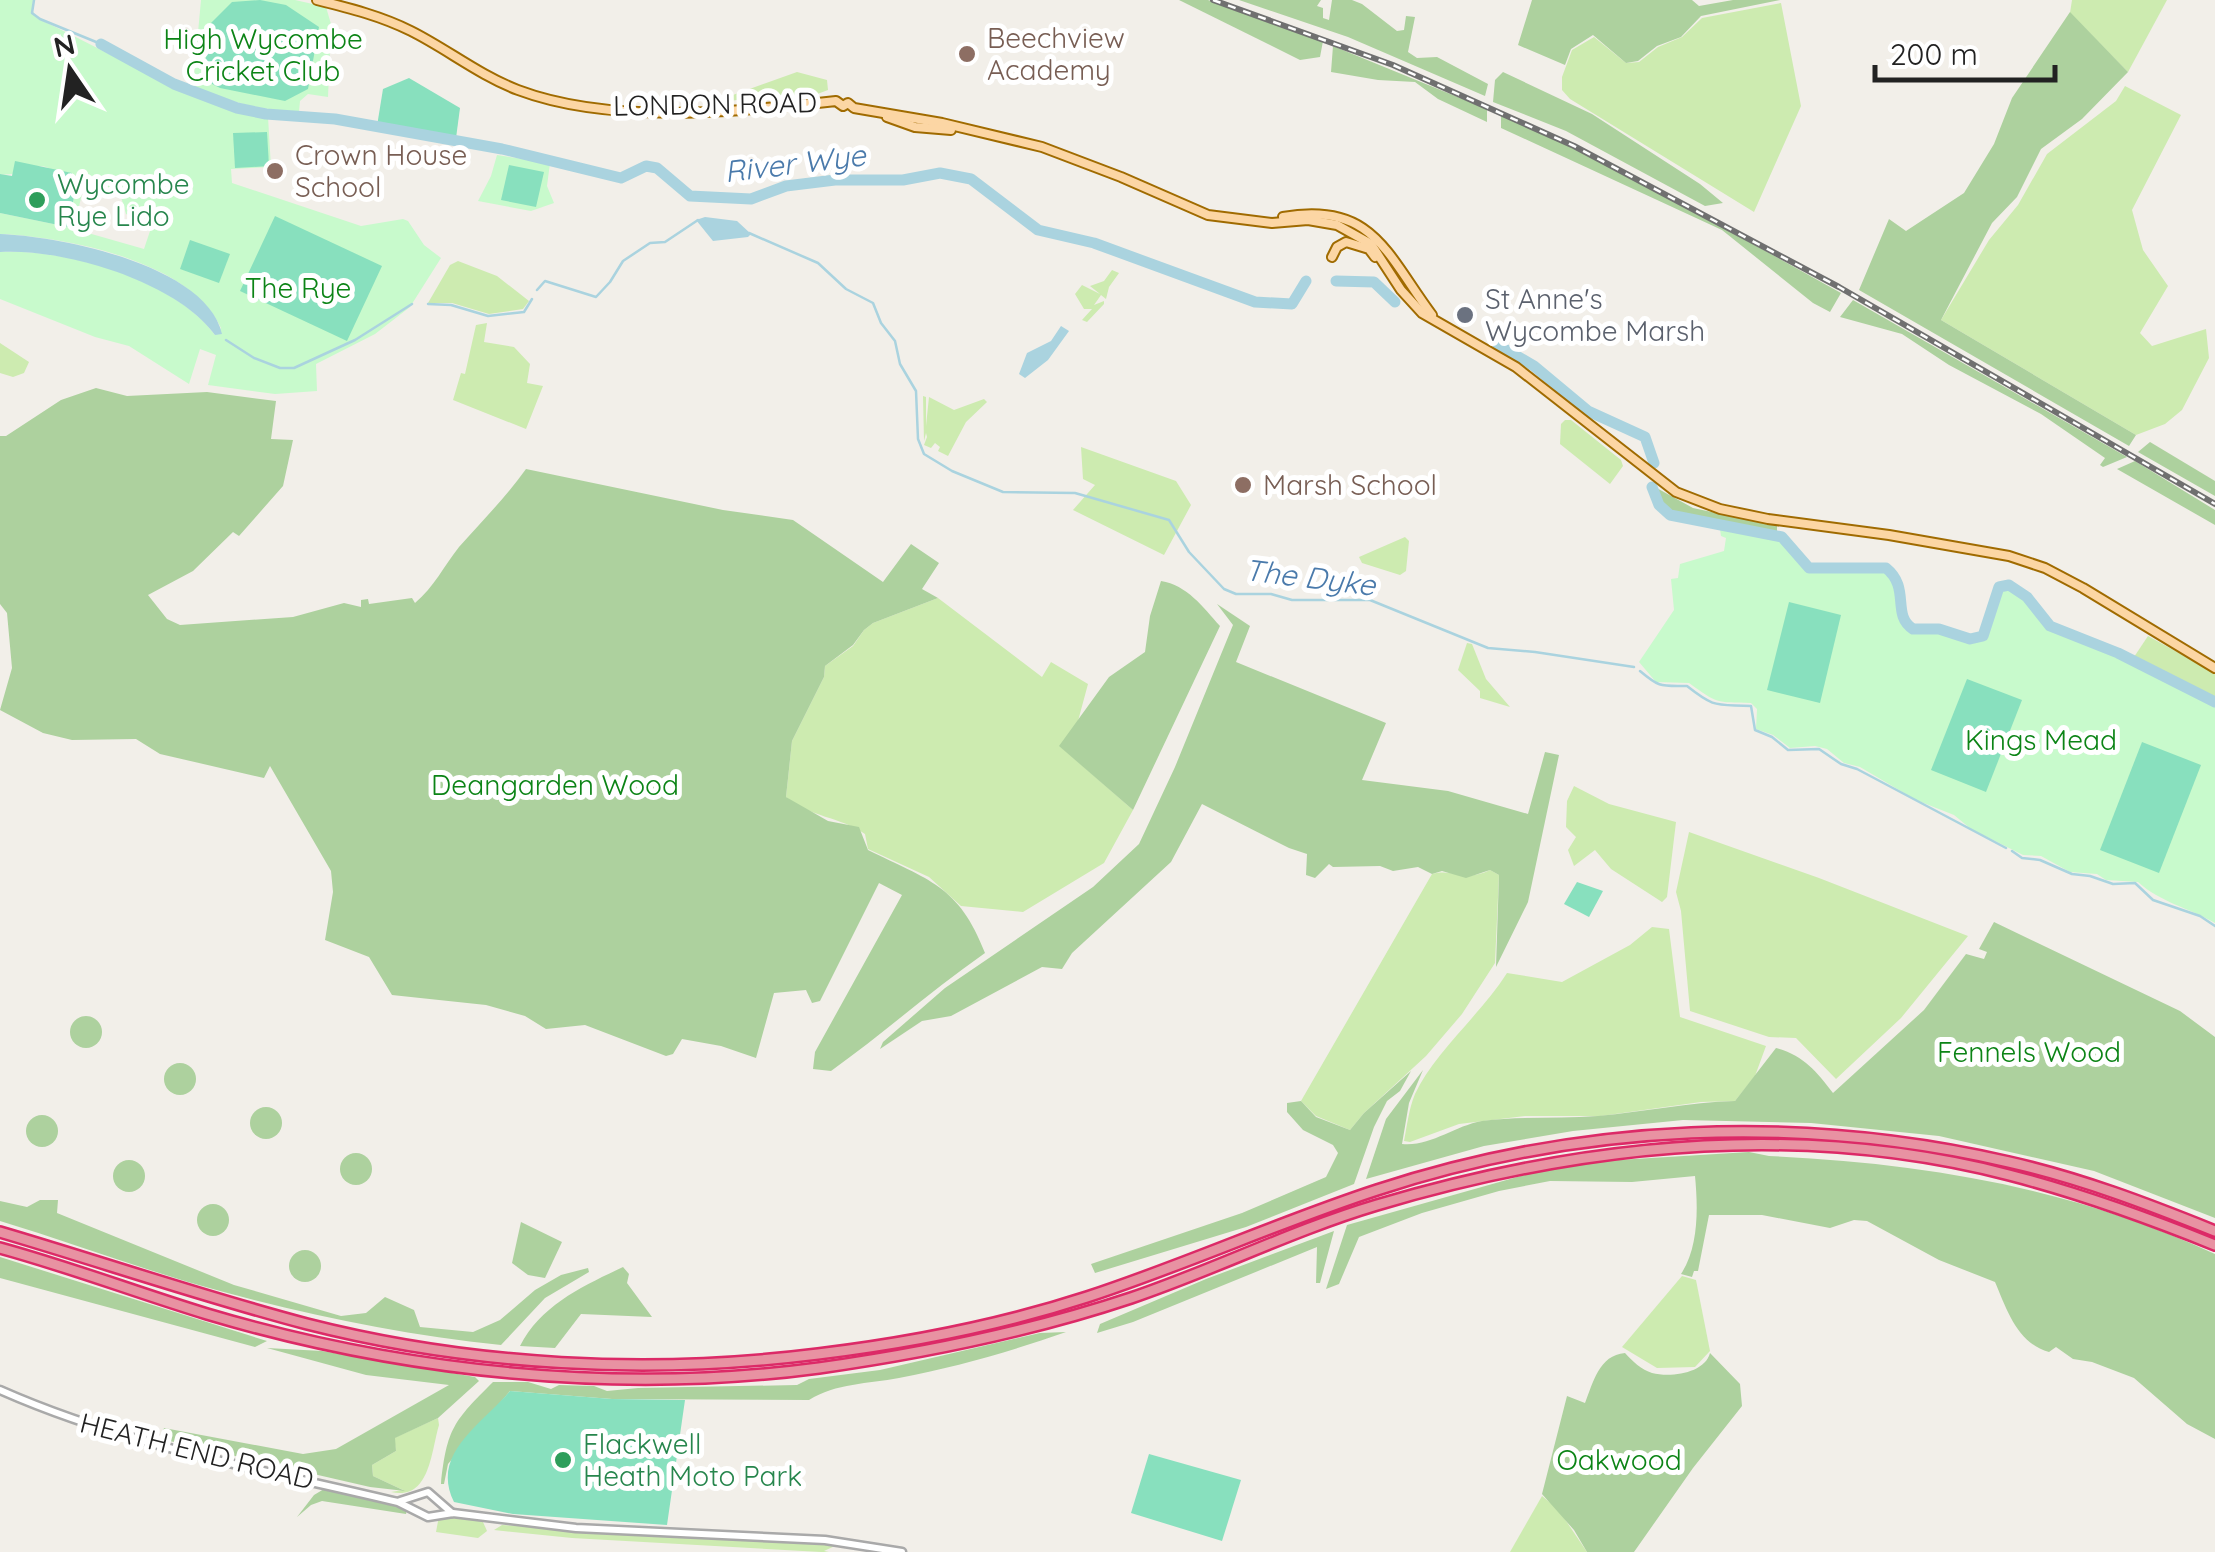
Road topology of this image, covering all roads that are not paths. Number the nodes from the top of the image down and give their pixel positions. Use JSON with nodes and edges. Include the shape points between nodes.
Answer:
{"nodes":[{"id":1,"x":317,"y":0,"type":"edge"},
{"id":2,"x":869,"y":110,"type":"junction"},
{"id":3,"x":892,"y":114,"type":"junction"},
{"id":4,"x":928,"y":124,"type":"dead end"},
{"id":5,"x":976,"y":133,"type":"junction"},
{"id":6,"x":1269,"y":221,"type":"junction"},
{"id":7,"x":1332,"y":257,"type":"dead end"},
{"id":8,"x":1392,"y":260,"type":"dead end"},
{"id":9,"x":1397,"y":284,"type":"junction"},
{"id":10,"x":1422,"y":312,"type":"junction"},
{"id":11,"x":1435,"y":319,"type":"junction"},
{"id":12,"x":2215,"y":668,"type":"edge"},
{"id":13,"x":2215,"y":1231,"type":"edge"},
{"id":14,"x":0,"y":1232,"type":"edge"},
{"id":15,"x":2215,"y":1245,"type":"edge"},
{"id":16,"x":0,"y":1248,"type":"edge"},
{"id":17,"x":0,"y":1390,"type":"edge"},
{"id":18,"x":417,"y":1496,"type":"junction"},
{"id":19,"x":398,"y":1502,"type":"junction"},
{"id":20,"x":440,"y":1503,"type":"junction"},
{"id":21,"x":416,"y":1510,"type":"junction"},
{"id":22,"x":435,"y":1514,"type":"junction"},
{"id":23,"x":453,"y":1514,"type":"junction"},
{"id":24,"x":902,"y":1552,"type":"edge"}],
"edges":[{"from":1,"to":2,"type":"main road","name":"LONDON ROAD","via":[[379,17],[516,89],[571,104],[660,112],[836,102]]},
{"from":2,"to":3,"type":"main road","name":"LONDON ROAD"},
{"from":2,"to":5,"type":"main road","name":"LONDON ROAD","via":[[915,127]]},
{"from":3,"to":4,"type":"main road"},
{"from":3,"to":5,"type":"main road","name":"LONDON ROAD"},
{"from":5,"to":6,"type":"main road","name":"LONDON ROAD","via":[[1042,147],[1208,215]]},
{"from":6,"to":9,"type":"main road","name":"LONDON ROAD","via":[[1329,222],[1348,229],[1371,244]]},
{"from":6,"to":11,"type":"main road","name":"LONDON ROAD","via":[[1322,213],[1378,238]]},
{"from":7,"to":9,"type":"main road","via":[[1346,242],[1356,244]]},
{"from":8,"to":10,"type":"main road"},
{"from":9,"to":10,"type":"main road","name":"LONDON ROAD"},
{"from":10,"to":11,"type":"main road","name":"LONDON ROAD"},
{"from":11,"to":12,"type":"main road","via":[[1516,367],[1676,492],[1768,520],[2009,556],[2083,588]]},
{"from":13,"to":14,"type":"highway","via":[[2006,1161],[1848,1136],[1706,1130],[1569,1145],[1382,1188],[1084,1298],[931,1335],[818,1354],[664,1364],[524,1360],[309,1324]]},
{"from":15,"to":16,"type":"highway","via":[[2047,1185],[1928,1159],[1765,1143],[1639,1150],[1478,1178],[1374,1206],[1132,1298],[945,1348],[813,1369],[610,1378],[516,1374],[346,1348]]},
{"from":17,"to":19,"type":"street","name":"HEATH END ROAD","via":[[56,1415],[168,1448]]},
{"from":18,"to":19,"type":"street"},
{"from":18,"to":20,"type":"street","via":[[428,1492]]},
{"from":18,"to":21,"type":"street"},
{"from":19,"to":21,"type":"street","name":"HEATH END ROAD"},
{"from":20,"to":22,"type":"street"},
{"from":20,"to":23,"type":"street"},
{"from":21,"to":22,"type":"street","via":[[424,1517]]},
{"from":22,"to":23,"type":"street"},
{"from":23,"to":24,"type":"street","via":[[576,1528],[825,1540]]}]}
